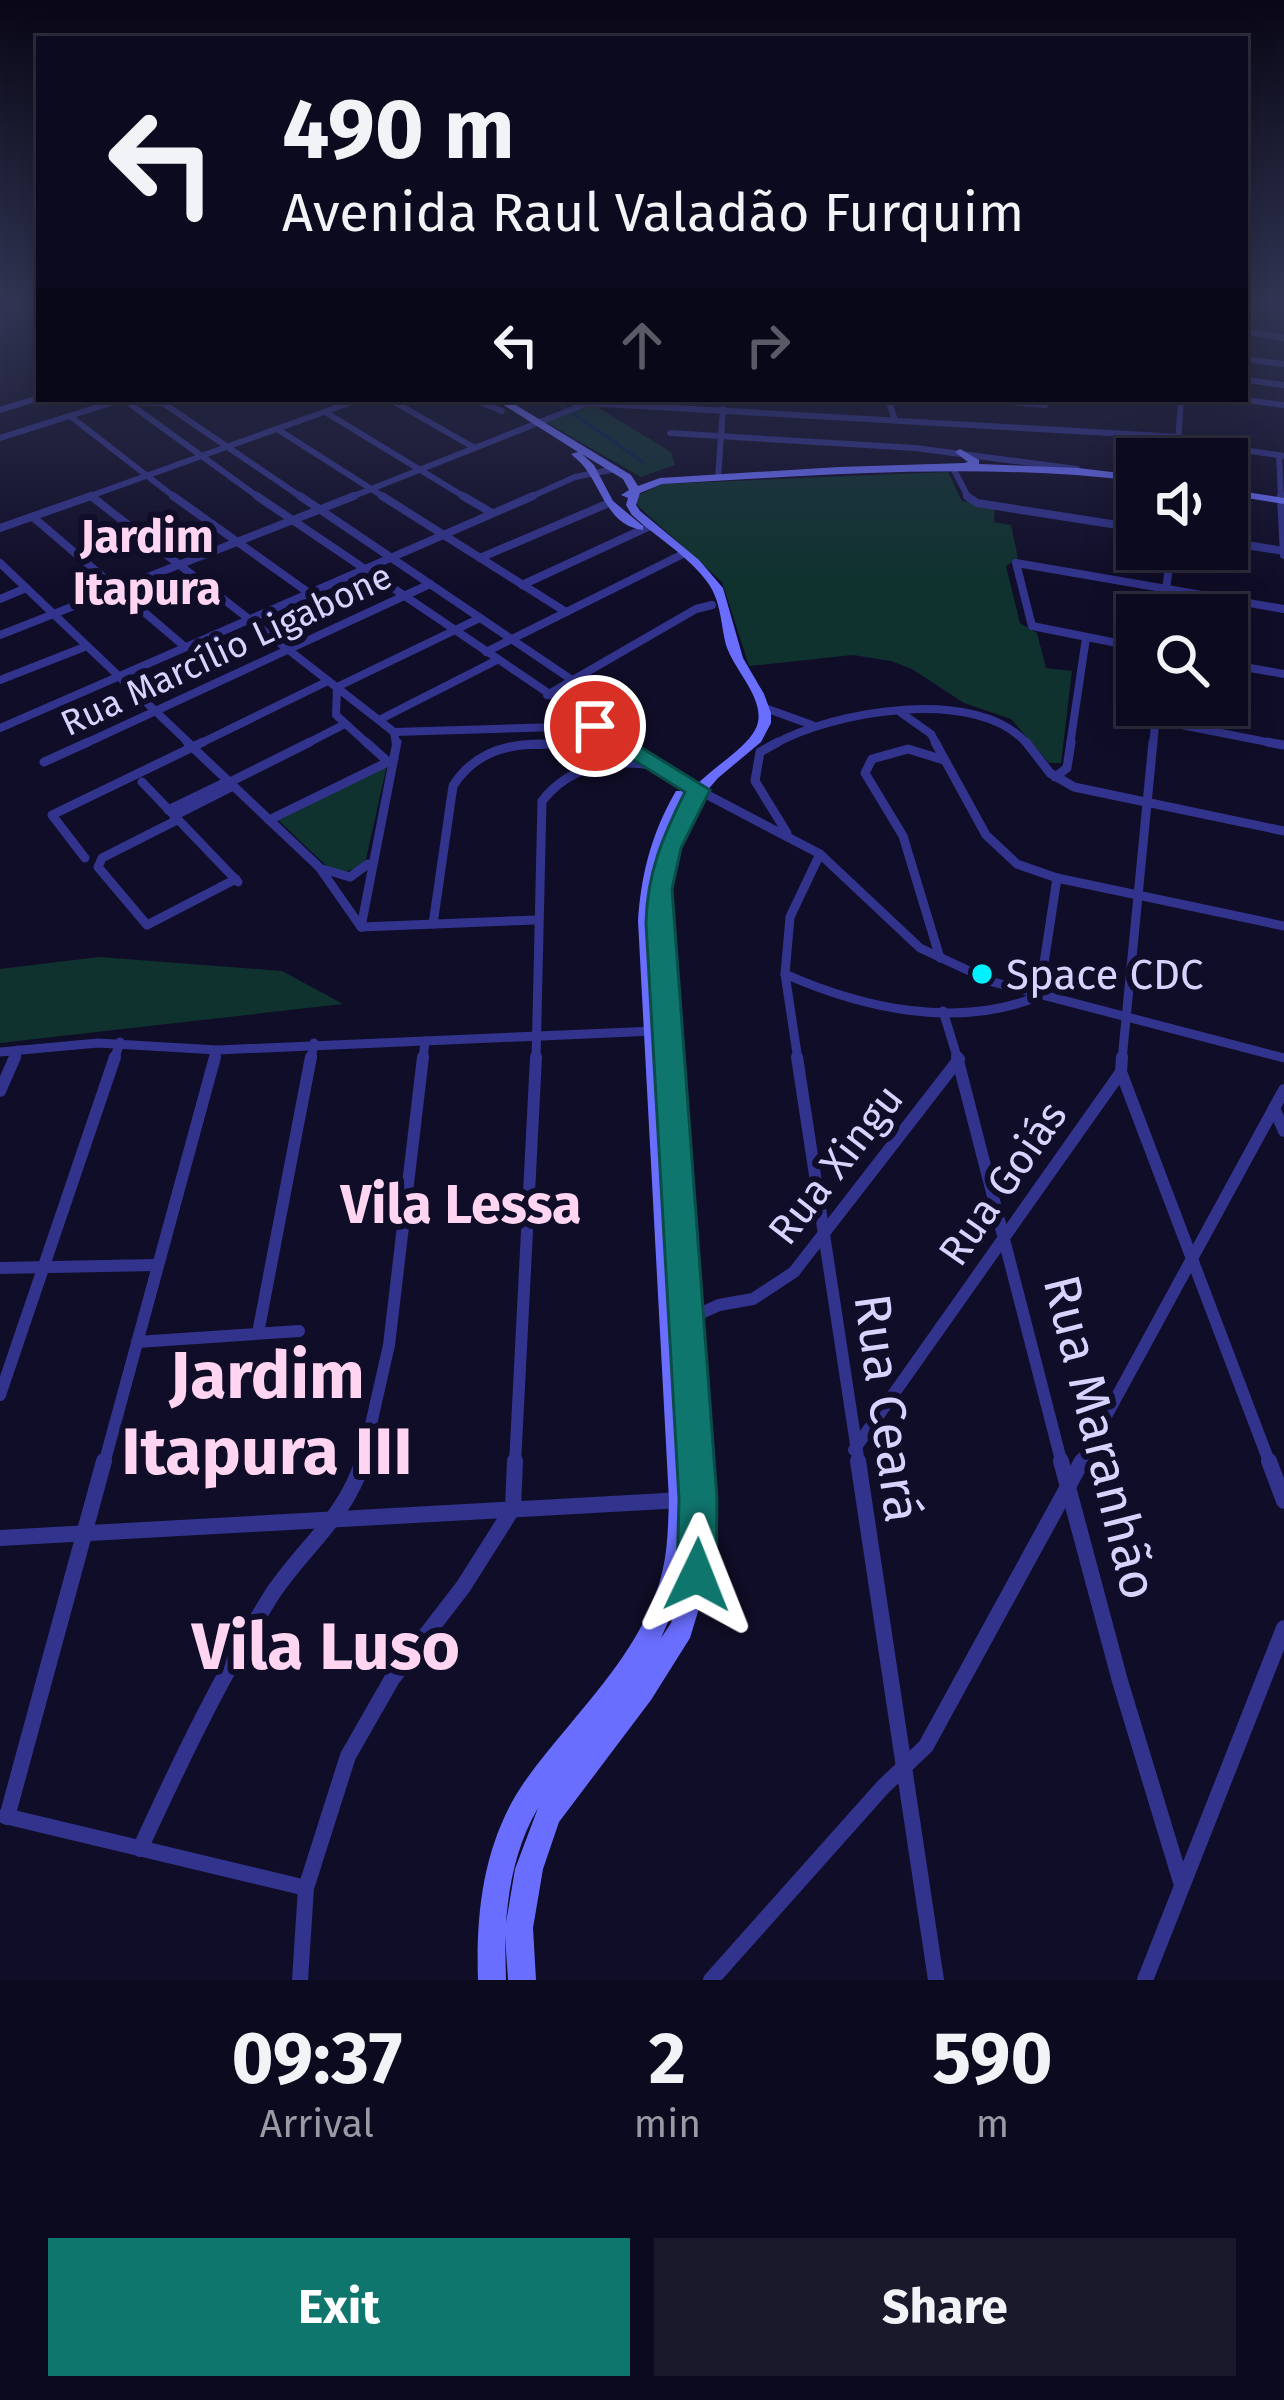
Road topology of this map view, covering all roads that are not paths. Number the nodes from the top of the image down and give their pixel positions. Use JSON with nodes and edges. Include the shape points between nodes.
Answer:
{"nodes":[{"id":1,"x":36,"y":399,"type":"edge"},
{"id":2,"x":1248,"y":400,"type":"edge"},
{"id":3,"x":117,"y":402,"type":"edge"},
{"id":4,"x":127,"y":402,"type":"edge"},
{"id":5,"x":151,"y":402,"type":"edge"},
{"id":6,"x":352,"y":402,"type":"edge"},
{"id":7,"x":394,"y":402,"type":"edge"},
{"id":8,"x":659,"y":402,"type":"edge"},
{"id":9,"x":815,"y":402,"type":"edge"},
{"id":10,"x":890,"y":402,"type":"edge"},
{"id":11,"x":1044,"y":402,"type":"edge"},
{"id":12,"x":1180,"y":402,"type":"edge"},
{"id":13,"x":1284,"y":405,"type":"edge"},
{"id":14,"x":504,"y":406,"type":"edge"},
{"id":15,"x":723,"y":409,"type":"junction"},
{"id":16,"x":0,"y":410,"type":"edge"},
{"id":17,"x":325,"y":412,"type":"junction"},
{"id":18,"x":818,"y":415,"type":"junction"},
{"id":19,"x":70,"y":416,"type":"junction"},
{"id":20,"x":896,"y":420,"type":"junction"},
{"id":21,"x":941,"y":423,"type":"junction"},
{"id":22,"x":530,"y":424,"type":"junction"},
{"id":23,"x":277,"y":429,"type":"junction"},
{"id":24,"x":1052,"y":430,"type":"junction"},
{"id":25,"x":670,"y":433,"type":"dead end"},
{"id":26,"x":718,"y":436,"type":"junction"},
{"id":27,"x":0,"y":438,"type":"edge"},
{"id":28,"x":1165,"y":438,"type":"edge"},
{"id":29,"x":1179,"y":438,"type":"edge"},
{"id":30,"x":228,"y":447,"type":"junction"},
{"id":31,"x":473,"y":447,"type":"junction"},
{"id":32,"x":1248,"y":450,"type":"edge"},
{"id":33,"x":943,"y":451,"type":"junction"},
{"id":34,"x":960,"y":452,"type":"junction"},
{"id":35,"x":204,"y":455,"type":"junction"},
{"id":36,"x":1281,"y":455,"type":"edge"},
{"id":37,"x":958,"y":467,"type":"junction"},
{"id":38,"x":615,"y":469,"type":"junction"},
{"id":39,"x":1077,"y":469,"type":"junction"},
{"id":40,"x":420,"y":470,"type":"junction"},
{"id":41,"x":587,"y":474,"type":"junction"},
{"id":42,"x":149,"y":475,"type":"junction"},
{"id":43,"x":1116,"y":475,"type":"edge"},
{"id":44,"x":718,"y":478,"type":"junction"},
{"id":45,"x":371,"y":489,"type":"junction"},
{"id":46,"x":635,"y":491,"type":"junction"},
{"id":47,"x":1248,"y":495,"type":"edge"},
{"id":48,"x":91,"y":496,"type":"junction"},
{"id":49,"x":1283,"y":501,"type":"edge"},
{"id":50,"x":609,"y":503,"type":"junction"},
{"id":51,"x":321,"y":509,"type":"junction"},
{"id":52,"x":493,"y":513,"type":"junction"},
{"id":53,"x":33,"y":517,"type":"junction"},
{"id":54,"x":292,"y":521,"type":"junction"},
{"id":55,"x":1116,"y":525,"type":"edge"},
{"id":56,"x":0,"y":528,"type":"edge"},
{"id":57,"x":646,"y":528,"type":"junction"},
{"id":58,"x":443,"y":534,"type":"junction"},
{"id":59,"x":232,"y":541,"type":"junction"},
{"id":60,"x":1248,"y":546,"type":"edge"},
{"id":61,"x":1284,"y":552,"type":"edge"},
{"id":62,"x":680,"y":556,"type":"junction"},
{"id":63,"x":391,"y":557,"type":"junction"},
{"id":64,"x":480,"y":558,"type":"junction"},
{"id":65,"x":0,"y":563,"type":"edge"},
{"id":66,"x":177,"y":563,"type":"junction"},
{"id":67,"x":366,"y":568,"type":"junction"},
{"id":68,"x":1168,"y":570,"type":"edge"},
{"id":69,"x":430,"y":584,"type":"junction"},
{"id":70,"x":522,"y":585,"type":"junction"},
{"id":71,"x":26,"y":588,"type":"junction"},
{"id":72,"x":114,"y":589,"type":"junction"},
{"id":73,"x":1165,"y":589,"type":"junction"},
{"id":74,"x":309,"y":592,"type":"junction"},
{"id":75,"x":1165,"y":594,"type":"edge"},
{"id":76,"x":405,"y":596,"type":"junction"},
{"id":77,"x":0,"y":598,"type":"edge"},
{"id":78,"x":712,"y":605,"type":"junction"},
{"id":79,"x":1284,"y":609,"type":"edge"},
{"id":80,"x":566,"y":612,"type":"junction"},
{"id":81,"x":51,"y":614,"type":"junction"},
{"id":82,"x":480,"y":618,"type":"junction"},
{"id":83,"x":249,"y":619,"type":"junction"},
{"id":84,"x":454,"y":630,"type":"junction"},
{"id":85,"x":0,"y":635,"type":"edge"},
{"id":86,"x":1086,"y":638,"type":"junction"},
{"id":87,"x":512,"y":639,"type":"junction"},
{"id":88,"x":1116,"y":643,"type":"edge"},
{"id":89,"x":87,"y":646,"type":"junction"},
{"id":90,"x":185,"y":647,"type":"junction"},
{"id":91,"x":289,"y":650,"type":"junction"},
{"id":92,"x":486,"y":652,"type":"junction"},
{"id":93,"x":497,"y":660,"type":"junction"},
{"id":94,"x":1248,"y":668,"type":"edge"},
{"id":95,"x":1284,"y":674,"type":"edge"},
{"id":96,"x":118,"y":676,"type":"junction"},
{"id":97,"x":0,"y":680,"type":"edge"},
{"id":98,"x":572,"y":680,"type":"junction"},
{"id":99,"x":333,"y":684,"type":"junction"},
{"id":100,"x":548,"y":695,"type":"junction"},
{"id":101,"x":759,"y":706,"type":"junction"},
{"id":102,"x":155,"y":711,"type":"junction"},
{"id":103,"x":900,"y":712,"type":"junction"},
{"id":104,"x":379,"y":720,"type":"junction"},
{"id":105,"x":344,"y":725,"type":"junction"},
{"id":106,"x":595,"y":726,"type":"junction"},
{"id":107,"x":821,"y":726,"type":"junction"},
{"id":108,"x":1155,"y":726,"type":"edge"},
{"id":109,"x":1183,"y":726,"type":"edge"},
{"id":110,"x":0,"y":728,"type":"edge"},
{"id":111,"x":757,"y":729,"type":"junction"},
{"id":112,"x":394,"y":732,"type":"junction"},
{"id":113,"x":190,"y":745,"type":"junction"},
{"id":114,"x":1284,"y":745,"type":"edge"},
{"id":115,"x":752,"y":750,"type":"junction"},
{"id":116,"x":608,"y":753,"type":"junction"},
{"id":117,"x":389,"y":759,"type":"junction"},
{"id":118,"x":944,"y":760,"type":"junction"},
{"id":119,"x":640,"y":761,"type":"junction"},
{"id":120,"x":44,"y":762,"type":"dead end"},
{"id":121,"x":658,"y":766,"type":"junction"},
{"id":122,"x":581,"y":769,"type":"junction"},
{"id":123,"x":1055,"y":777,"type":"junction"},
{"id":124,"x":142,"y":782,"type":"dead end"},
{"id":125,"x":230,"y":783,"type":"junction"},
{"id":126,"x":693,"y":786,"type":"junction"},
{"id":127,"x":1146,"y":802,"type":"junction"},
{"id":128,"x":173,"y":815,"type":"junction"},
{"id":129,"x":268,"y":820,"type":"junction"},
{"id":130,"x":1284,"y":831,"type":"edge"},
{"id":131,"x":788,"y":836,"type":"junction"},
{"id":132,"x":820,"y":854,"type":"junction"},
{"id":133,"x":372,"y":855,"type":"junction"},
{"id":134,"x":85,"y":858,"type":"dead end"},
{"id":135,"x":319,"y":868,"type":"junction"},
{"id":136,"x":1057,"y":878,"type":"junction"},
{"id":137,"x":1139,"y":894,"type":"junction"},
{"id":138,"x":536,"y":920,"type":"junction"},
{"id":139,"x":433,"y":924,"type":"junction"},
{"id":140,"x":1284,"y":926,"type":"edge"},
{"id":141,"x":361,"y":927,"type":"junction"},
{"id":142,"x":940,"y":958,"type":"junction"},
{"id":143,"x":784,"y":974,"type":"junction"},
{"id":144,"x":1039,"y":996,"type":"junction"},
{"id":145,"x":943,"y":1010,"type":"junction"},
{"id":146,"x":1124,"y":1018,"type":"junction"},
{"id":147,"x":659,"y":1031,"type":"junction"},
{"id":148,"x":537,"y":1036,"type":"junction"},
{"id":149,"x":424,"y":1041,"type":"junction"},
{"id":150,"x":120,"y":1042,"type":"junction"},
{"id":151,"x":314,"y":1043,"type":"junction"},
{"id":152,"x":18,"y":1050,"type":"junction"},
{"id":153,"x":217,"y":1050,"type":"junction"},
{"id":154,"x":0,"y":1052,"type":"edge"},
{"id":155,"x":1284,"y":1058,"type":"edge"},
{"id":156,"x":958,"y":1059,"type":"junction"},
{"id":157,"x":1121,"y":1072,"type":"junction"},
{"id":158,"x":1284,"y":1090,"type":"edge"},
{"id":159,"x":0,"y":1091,"type":"edge"},
{"id":160,"x":1274,"y":1108,"type":"junction"},
{"id":161,"x":1284,"y":1131,"type":"edge"},
{"id":162,"x":822,"y":1232,"type":"junction"},
{"id":163,"x":1006,"y":1235,"type":"junction"},
{"id":164,"x":1193,"y":1259,"type":"junction"},
{"id":165,"x":156,"y":1265,"type":"junction"},
{"id":166,"x":43,"y":1266,"type":"junction"},
{"id":167,"x":0,"y":1268,"type":"edge"},
{"id":168,"x":678,"y":1322,"type":"junction"},
{"id":169,"x":298,"y":1331,"type":"dead end"},
{"id":170,"x":258,"y":1333,"type":"junction"},
{"id":171,"x":137,"y":1342,"type":"junction"},
{"id":172,"x":0,"y":1395,"type":"edge"},
{"id":173,"x":854,"y":1450,"type":"junction"},
{"id":174,"x":1067,"y":1482,"type":"junction"},
{"id":175,"x":689,"y":1499,"type":"junction"},
{"id":176,"x":1284,"y":1501,"type":"edge"},
{"id":177,"x":513,"y":1508,"type":"junction"},
{"id":178,"x":339,"y":1516,"type":"junction"},
{"id":179,"x":85,"y":1533,"type":"junction"},
{"id":180,"x":0,"y":1538,"type":"edge"},
{"id":181,"x":1284,"y":1628,"type":"edge"},
{"id":182,"x":904,"y":1766,"type":"junction"},
{"id":183,"x":3,"y":1816,"type":"edge"},
{"id":184,"x":140,"y":1849,"type":"junction"},
{"id":185,"x":1181,"y":1882,"type":"junction"},
{"id":186,"x":305,"y":1888,"type":"junction"},
{"id":187,"x":300,"y":1980,"type":"edge"},
{"id":188,"x":493,"y":1980,"type":"edge"},
{"id":189,"x":522,"y":1980,"type":"edge"},
{"id":190,"x":711,"y":1980,"type":"edge"},
{"id":191,"x":936,"y":1980,"type":"edge"},
{"id":192,"x":1145,"y":1980,"type":"edge"}],
"edges":[{"from":1,"to":16,"type":"street"},
{"from":2,"to":13,"type":"street"},
{"from":3,"to":19,"type":"street"},
{"from":4,"to":35,"type":"street"},
{"from":5,"to":30,"type":"street"},
{"from":6,"to":17,"type":"street"},
{"from":7,"to":31,"type":"street"},
{"from":8,"to":15,"type":"street"},
{"from":8,"to":22,"type":"street","via":[[600,402]]},
{"from":9,"to":18,"type":"street"},
{"from":10,"to":20,"type":"street"},
{"from":11,"to":24,"type":"street"},
{"from":12,"to":29,"type":"street"},
{"from":14,"to":22,"type":"main road"},
{"from":15,"to":18,"type":"street"},
{"from":15,"to":26,"type":"street"},
{"from":17,"to":23,"type":"street"},
{"from":17,"to":40,"type":"street"},
{"from":18,"to":20,"type":"street"},
{"from":19,"to":27,"type":"street"},
{"from":19,"to":42,"type":"street"},
{"from":20,"to":21,"type":"street"},
{"from":21,"to":24,"type":"street"},
{"from":21,"to":33,"type":"street"},
{"from":22,"to":31,"type":"street"},
{"from":22,"to":38,"type":"main road"},
{"from":22,"to":41,"type":"main road","via":[[577,455]]},
{"from":23,"to":30,"type":"street"},
{"from":23,"to":45,"type":"street"},
{"from":24,"to":28,"type":"street"},
{"from":25,"to":26,"type":"street"},
{"from":26,"to":33,"type":"street"},
{"from":26,"to":44,"type":"street"},
{"from":30,"to":35,"type":"street"},
{"from":30,"to":51,"type":"street"},
{"from":31,"to":40,"type":"street"},
{"from":32,"to":36,"type":"street"},
{"from":33,"to":34,"type":"street"},
{"from":34,"to":37,"type":"main road","via":[[975,462]]},
{"from":34,"to":39,"type":"street"},
{"from":35,"to":42,"type":"street"},
{"from":35,"to":54,"type":"street"},
{"from":36,"to":49,"type":"street"},
{"from":37,"to":39,"type":"main road"},
{"from":37,"to":44,"type":"main road"},
{"from":37,"to":55,"type":"street","via":[[968,499],[977,503]]},
{"from":38,"to":41,"type":"street"},
{"from":38,"to":46,"type":"main road"},
{"from":39,"to":43,"type":"main road"},
{"from":40,"to":45,"type":"street"},
{"from":40,"to":52,"type":"street"},
{"from":41,"to":50,"type":"main road"},
{"from":41,"to":52,"type":"street"},
{"from":42,"to":48,"type":"street"},
{"from":42,"to":59,"type":"street"},
{"from":44,"to":46,"type":"main road","via":[[660,481]]},
{"from":45,"to":51,"type":"street"},
{"from":45,"to":58,"type":"street"},
{"from":46,"to":50,"type":"main road"},
{"from":46,"to":57,"type":"main road","via":[[631,505]]},
{"from":47,"to":49,"type":"main road"},
{"from":48,"to":53,"type":"street"},
{"from":48,"to":66,"type":"street"},
{"from":49,"to":61,"type":"street"},
{"from":50,"to":57,"type":"main road"},
{"from":50,"to":64,"type":"street"},
{"from":51,"to":54,"type":"street"},
{"from":51,"to":63,"type":"street"},
{"from":52,"to":58,"type":"street"},
{"from":53,"to":56,"type":"street"},
{"from":53,"to":72,"type":"street"},
{"from":54,"to":59,"type":"street"},
{"from":54,"to":67,"type":"street"},
{"from":57,"to":62,"type":"main road"},
{"from":57,"to":70,"type":"street"},
{"from":58,"to":63,"type":"street"},
{"from":58,"to":64,"type":"street"},
{"from":59,"to":66,"type":"street"},
{"from":59,"to":74,"type":"street"},
{"from":60,"to":61,"type":"street"},
{"from":62,"to":78,"type":"main road","via":[[706,584]]},
{"from":62,"to":80,"type":"street"},
{"from":62,"to":101,"type":"main road","via":[[717,585]]},
{"from":63,"to":67,"type":"street"},
{"from":63,"to":69,"type":"street"},
{"from":64,"to":70,"type":"street"},
{"from":65,"to":71,"type":"street"},
{"from":66,"to":72,"type":"street"},
{"from":66,"to":83,"type":"street"},
{"from":67,"to":74,"type":"street"},
{"from":67,"to":76,"type":"street"},
{"from":68,"to":73,"type":"street"},
{"from":69,"to":76,"type":"street","name":"Rua Marcílio Ligabone"},
{"from":69,"to":82,"type":"street"},
{"from":70,"to":80,"type":"street"},
{"from":71,"to":77,"type":"street"},
{"from":71,"to":81,"type":"street"},
{"from":72,"to":81,"type":"street"},
{"from":72,"to":90,"type":"street"},
{"from":73,"to":75,"type":"street"},
{"from":73,"to":79,"type":"street"},
{"from":73,"to":86,"type":"street","via":[[1016,563],[1032,626]]},
{"from":74,"to":83,"type":"street"},
{"from":76,"to":84,"type":"street"},
{"from":76,"to":91,"type":"street","name":"Rua Marcílio Ligabone"},
{"from":78,"to":98,"type":"street"},
{"from":78,"to":101,"type":"main road","via":[[723,650]]},
{"from":80,"to":87,"type":"street"},
{"from":81,"to":85,"type":"street"},
{"from":81,"to":89,"type":"street"},
{"from":82,"to":84,"type":"street"},
{"from":82,"to":87,"type":"street"},
{"from":83,"to":90,"type":"street"},
{"from":83,"to":91,"type":"street"},
{"from":84,"to":92,"type":"street"},
{"from":84,"to":99,"type":"street"},
{"from":86,"to":88,"type":"street"},
{"from":86,"to":123,"type":"street","via":[[1067,769]]},
{"from":87,"to":92,"type":"street"},
{"from":87,"to":98,"type":"street"},
{"from":89,"to":96,"type":"street"},
{"from":89,"to":97,"type":"street"},
{"from":90,"to":96,"type":"street"},
{"from":91,"to":99,"type":"street"},
{"from":91,"to":102,"type":"street","name":"Rua Marcílio Ligabone"},
{"from":92,"to":93,"type":"street"},
{"from":93,"to":100,"type":"street"},
{"from":93,"to":104,"type":"street"},
{"from":94,"to":95,"type":"street"},
{"from":96,"to":102,"type":"street"},
{"from":96,"to":110,"type":"street"},
{"from":98,"to":100,"type":"street"},
{"from":99,"to":104,"type":"street"},
{"from":99,"to":105,"type":"street"},
{"from":99,"to":113,"type":"street"},
{"from":100,"to":106,"type":"street"},
{"from":101,"to":107,"type":"street"},
{"from":101,"to":111,"type":"main road"},
{"from":102,"to":113,"type":"street"},
{"from":102,"to":120,"type":"street","name":"Rua Marcílio Ligabone"},
{"from":103,"to":107,"type":"street"},
{"from":103,"to":118,"type":"street","via":[[931,734]]},
{"from":103,"to":123,"type":"street","via":[[1000,720]]},
{"from":104,"to":112,"type":"street"},
{"from":105,"to":117,"type":"street"},
{"from":105,"to":125,"type":"street"},
{"from":106,"to":112,"type":"street"},
{"from":106,"to":121,"type":"street"},
{"from":107,"to":115,"type":"street"},
{"from":108,"to":127,"type":"street"},
{"from":109,"to":114,"type":"street"},
{"from":111,"to":115,"type":"main road"},
{"from":111,"to":126,"type":"main road"},
{"from":112,"to":117,"type":"street"},
{"from":113,"to":125,"type":"street"},
{"from":113,"to":134,"type":"street","via":[[52,815]]},
{"from":115,"to":126,"type":"main road"},
{"from":115,"to":131,"type":"street","via":[[754,781]]},
{"from":116,"to":119,"type":"street"},
{"from":116,"to":122,"type":"street"},
{"from":116,"to":139,"type":"street","via":[[542,743],[500,749],[464,766],[453,786]]},
{"from":117,"to":129,"type":"street"},
{"from":117,"to":133,"type":"street"},
{"from":118,"to":136,"type":"street","via":[[1004,854]]},
{"from":118,"to":142,"type":"street","via":[[886,751],[865,773],[903,836]]},
{"from":119,"to":121,"type":"street"},
{"from":119,"to":122,"type":"street"},
{"from":121,"to":126,"type":"street"},
{"from":122,"to":138,"type":"street","via":[[542,801]]},
{"from":123,"to":127,"type":"street"},
{"from":124,"to":128,"type":"street"},
{"from":125,"to":128,"type":"street"},
{"from":125,"to":129,"type":"street"},
{"from":126,"to":131,"type":"street"},
{"from":126,"to":147,"type":"main road","via":[[669,815],[647,886]]},
{"from":127,"to":130,"type":"street"},
{"from":127,"to":137,"type":"street"},
{"from":128,"to":128,"type":"street","via":[[98,867],[147,925],[238,882]]},
{"from":129,"to":135,"type":"street"},
{"from":131,"to":132,"type":"street"},
{"from":132,"to":142,"type":"street","via":[[905,938]]},
{"from":132,"to":143,"type":"street","name":"Rua Ceará","via":[[790,917]]},
{"from":133,"to":135,"type":"street","via":[[350,877]]},
{"from":133,"to":141,"type":"street"},
{"from":135,"to":141,"type":"street"},
{"from":136,"to":137,"type":"street"},
{"from":136,"to":144,"type":"street"},
{"from":137,"to":140,"type":"street"},
{"from":137,"to":146,"type":"street"},
{"from":138,"to":139,"type":"street"},
{"from":138,"to":148,"type":"street"},
{"from":139,"to":141,"type":"street"},
{"from":142,"to":144,"type":"street"},
{"from":143,"to":145,"type":"street","via":[[881,1012]]},
{"from":143,"to":162,"type":"street","name":"Rua Ceará"},
{"from":144,"to":145,"type":"street"},
{"from":144,"to":146,"type":"street"},
{"from":145,"to":156,"type":"street","name":"Rua Maranhão"},
{"from":146,"to":155,"type":"street"},
{"from":146,"to":157,"type":"street"},
{"from":147,"to":148,"type":"street"},
{"from":147,"to":168,"type":"main road"},
{"from":148,"to":149,"type":"street"},
{"from":148,"to":177,"type":"street"},
{"from":149,"to":151,"type":"street"},
{"from":149,"to":178,"type":"street","via":[[381,1391]]},
{"from":150,"to":152,"type":"street"},
{"from":150,"to":153,"type":"street"},
{"from":150,"to":166,"type":"street"},
{"from":151,"to":153,"type":"street"},
{"from":151,"to":170,"type":"street"},
{"from":152,"to":154,"type":"street"},
{"from":152,"to":159,"type":"street"},
{"from":153,"to":165,"type":"street"},
{"from":156,"to":162,"type":"street","name":"Rua Xingu"},
{"from":156,"to":163,"type":"street","name":"Rua Maranhão"},
{"from":157,"to":163,"type":"street","name":"Rua Goiás"},
{"from":157,"to":164,"type":"street"},
{"from":158,"to":160,"type":"street"},
{"from":160,"to":161,"type":"street"},
{"from":160,"to":164,"type":"street"},
{"from":162,"to":168,"type":"street","name":"Rua Xingu","via":[[794,1272],[766,1290]]},
{"from":162,"to":173,"type":"street","name":"Rua Ceará"},
{"from":163,"to":173,"type":"street","name":"Rua Goiás"},
{"from":163,"to":174,"type":"street","name":"Rua Maranhão"},
{"from":164,"to":174,"type":"street"},
{"from":164,"to":176,"type":"street"},
{"from":165,"to":166,"type":"street"},
{"from":165,"to":171,"type":"street"},
{"from":166,"to":167,"type":"street"},
{"from":166,"to":172,"type":"street"},
{"from":168,"to":175,"type":"main road"},
{"from":169,"to":170,"type":"street"},
{"from":170,"to":171,"type":"street"},
{"from":171,"to":179,"type":"street"},
{"from":173,"to":182,"type":"street","name":"Rua Ceará"},
{"from":174,"to":182,"type":"street","via":[[926,1746]]},
{"from":174,"to":185,"type":"street","name":"Rua Maranhão"},
{"from":175,"to":177,"type":"street"},
{"from":175,"to":188,"type":"main road","via":[[664,1613],[514,1826],[498,1878]]},
{"from":175,"to":189,"type":"main road","via":[[697,1575],[681,1629],[550,1814],[529,1869]]},
{"from":177,"to":178,"type":"street"},
{"from":177,"to":186,"type":"street","via":[[347,1756]]},
{"from":178,"to":179,"type":"street"},
{"from":178,"to":184,"type":"street","via":[[247,1630]]},
{"from":179,"to":180,"type":"street"},
{"from":179,"to":183,"type":"street"},
{"from":181,"to":185,"type":"street"},
{"from":182,"to":190,"type":"street"},
{"from":182,"to":191,"type":"street","name":"Rua Ceará"},
{"from":183,"to":184,"type":"street"},
{"from":184,"to":186,"type":"street"},
{"from":185,"to":192,"type":"street"},
{"from":186,"to":187,"type":"street"}]}
